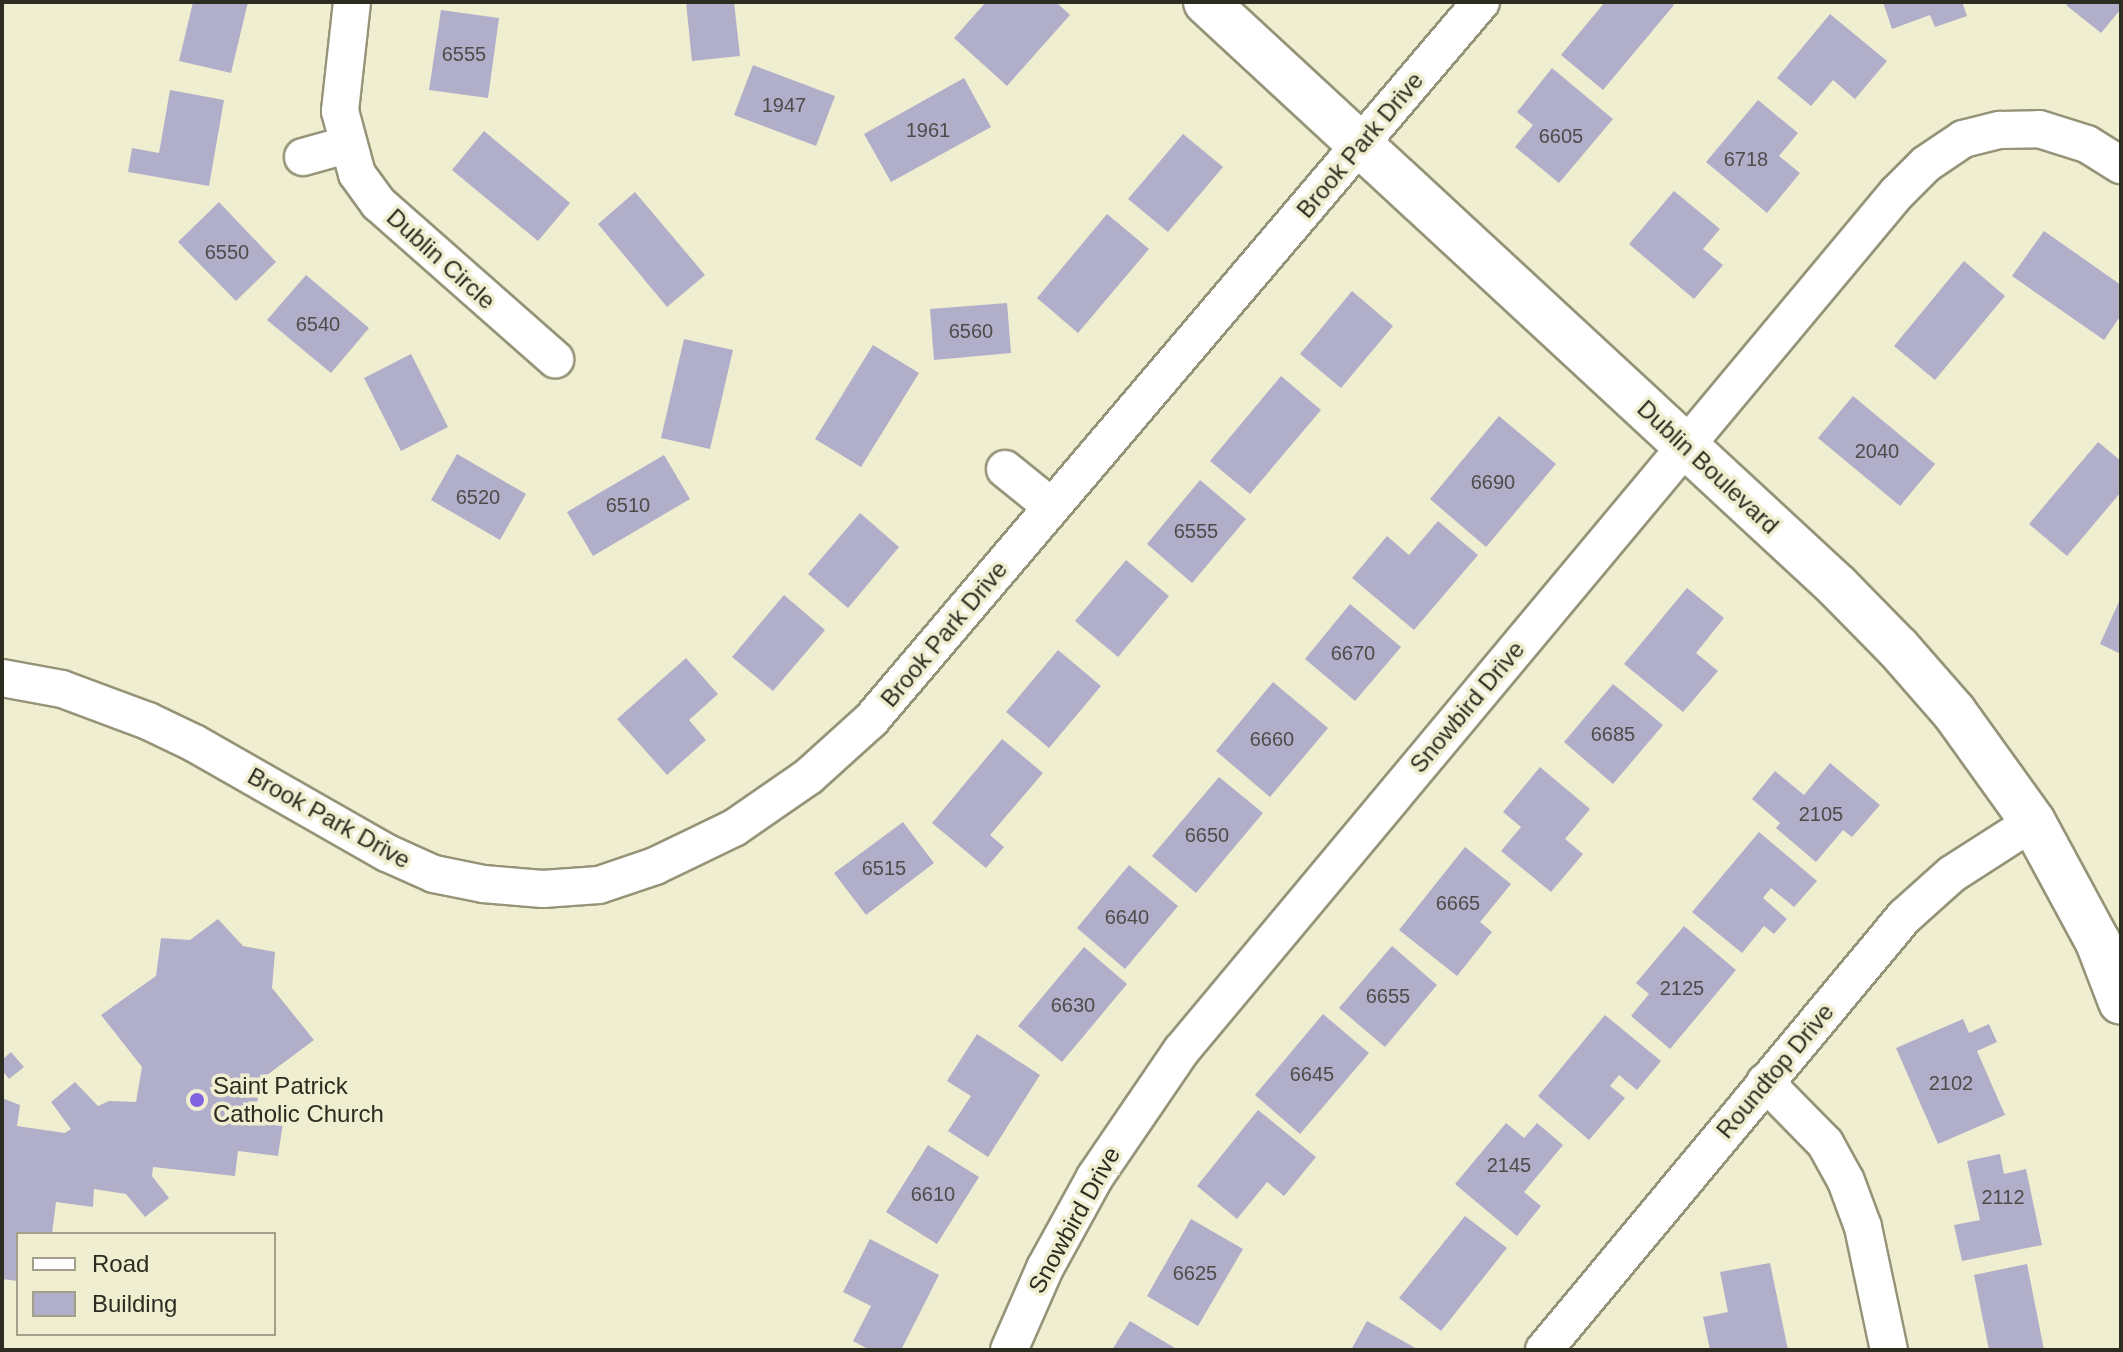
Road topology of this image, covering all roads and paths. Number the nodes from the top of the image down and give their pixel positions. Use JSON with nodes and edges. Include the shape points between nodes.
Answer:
{"nodes":[{"id":1,"x":352,"y":2,"type":"edge"},
{"id":2,"x":1206,"y":2,"type":"edge"},
{"id":3,"x":1481,"y":2,"type":"edge"},
{"id":4,"x":1361,"y":143,"type":"junction"},
{"id":5,"x":346,"y":145,"type":"junction"},
{"id":6,"x":303,"y":157,"type":"dead end"},
{"id":7,"x":2121,"y":165,"type":"edge"},
{"id":8,"x":555,"y":359,"type":"dead end"},
{"id":9,"x":1685,"y":445,"type":"junction"},
{"id":10,"x":1005,"y":469,"type":"dead end"},
{"id":11,"x":1052,"y":507,"type":"junction"},
{"id":12,"x":2,"y":678,"type":"edge"},
{"id":13,"x":2033,"y":822,"type":"junction"},
{"id":14,"x":2121,"y":1002,"type":"edge"},
{"id":15,"x":1765,"y":1082,"type":"junction"},
{"id":16,"x":1009,"y":1350,"type":"edge"},
{"id":17,"x":1544,"y":1350,"type":"edge"},
{"id":18,"x":1889,"y":1350,"type":"edge"}],
"edges":[{"from":1,"to":5,"type":"street","name":"Dublin Circle","via":[[341,74]]},
{"from":2,"to":4,"type":"main road","name":"Dublin Boulevard"},
{"from":3,"to":4,"type":"street","name":"Brook Park Drive"},
{"from":4,"to":9,"type":"main road","name":"Dublin Boulevard"},
{"from":4,"to":11,"type":"street","name":"Brook Park Drive"},
{"from":5,"to":6,"type":"street"},
{"from":5,"to":8,"type":"street","name":"Dublin Circle","via":[[357,174],[379,204]]},
{"from":7,"to":9,"type":"street","name":"Snowbird Drive","via":[[2087,144],[1999,116],[1963,139],[1926,164],[1897,193]]},
{"from":9,"to":13,"type":"main road","name":"Dublin Boulevard","via":[[1898,648],[1961,721]]},
{"from":9,"to":16,"type":"street","name":"Snowbird Drive","via":[[1181,1051],[1095,1177],[1045,1268]]},
{"from":10,"to":11,"type":"street"},
{"from":11,"to":12,"type":"street","name":"Brook Park Drive","via":[[871,720],[809,776],[734,828],[655,866],[599,885],[543,889],[434,874],[148,721],[62,689]]},
{"from":13,"to":14,"type":"main road","name":"Dublin Boulevard","via":[[2098,942]]},
{"from":13,"to":15,"type":"street","name":"Roundtop Drive","via":[[1920,899]]},
{"from":15,"to":17,"type":"street","name":"Roundtop Drive"},
{"from":15,"to":18,"type":"street","via":[[1825,1143],[1846,1181],[1863,1227]]}]}
